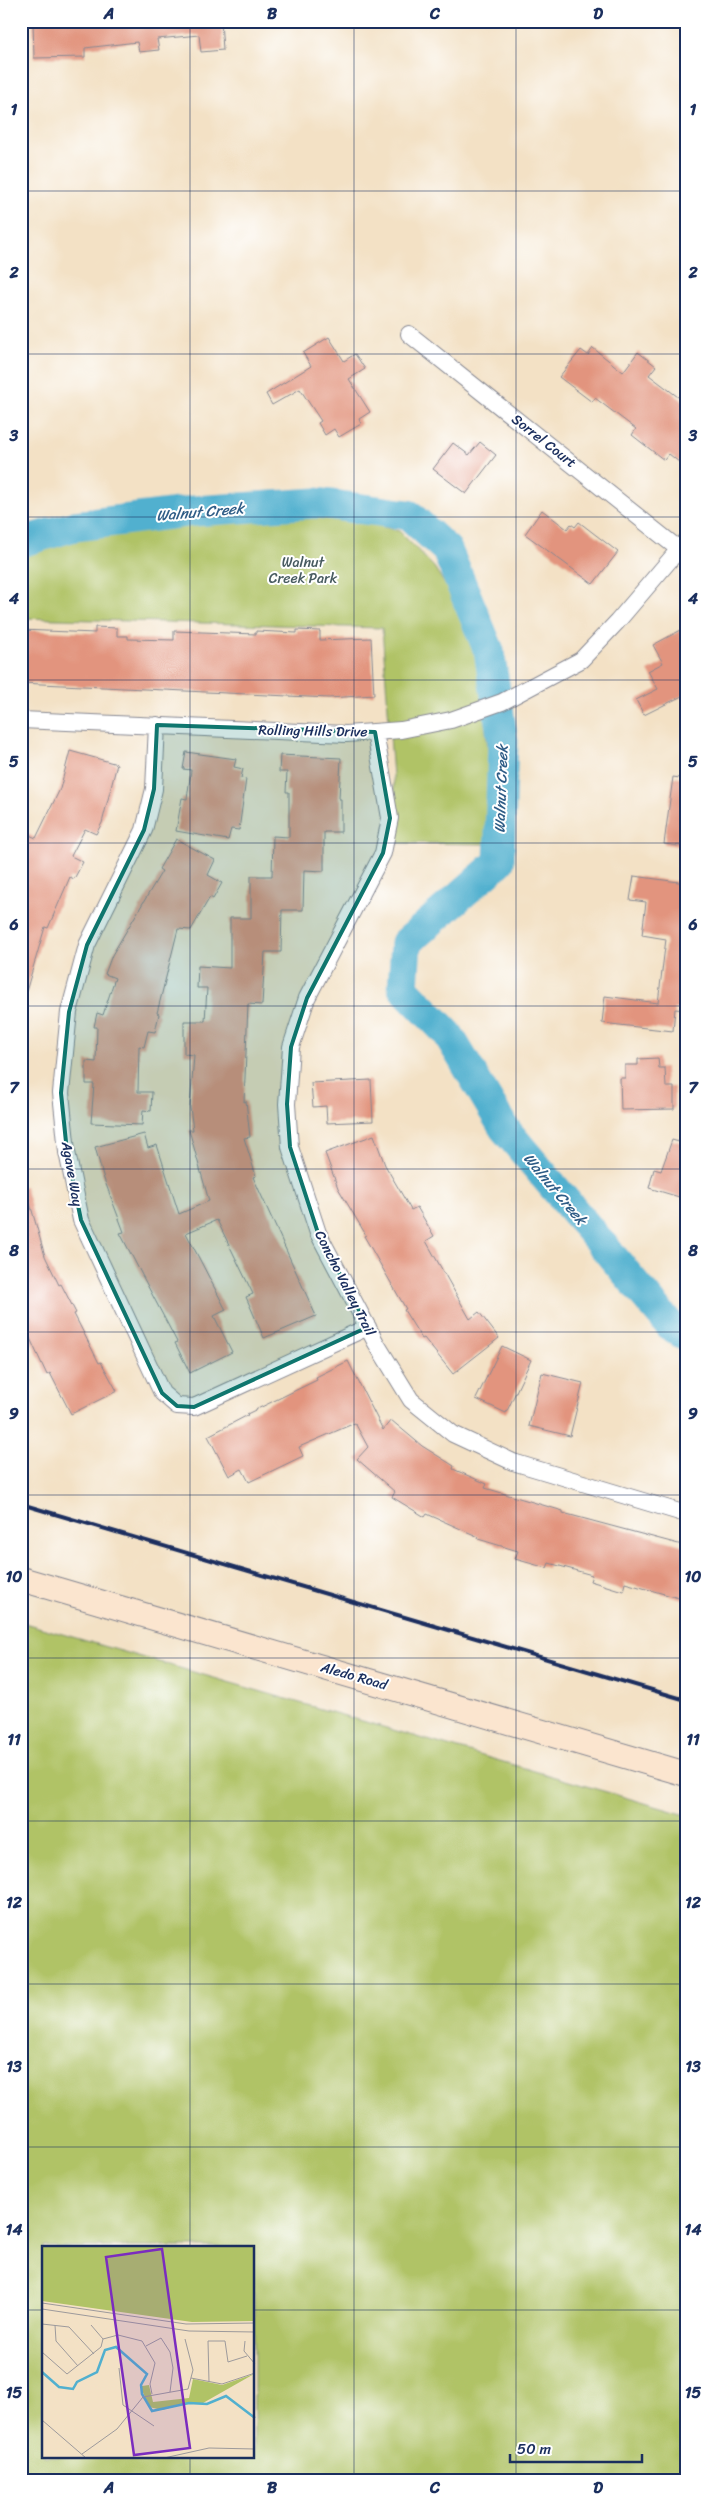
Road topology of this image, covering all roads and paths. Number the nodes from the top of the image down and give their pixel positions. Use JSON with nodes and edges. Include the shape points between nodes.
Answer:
{"nodes":[{"id":1,"x":409,"y":334,"type":"dead end"},
{"id":2,"x":684,"y":548,"type":"edge"},
{"id":3,"x":21,"y":720,"type":"edge"},
{"id":4,"x":157,"y":725,"type":"junction"},
{"id":5,"x":375,"y":732,"type":"junction"},
{"id":6,"x":368,"y":1327,"type":"junction"},
{"id":7,"x":686,"y":1514,"type":"edge"},
{"id":8,"x":21,"y":1578,"type":"edge"},
{"id":9,"x":686,"y":1774,"type":"edge"}],
"edges":[{"from":1,"to":2,"type":"street","name":"Sorrel Court"},
{"from":2,"to":5,"type":"street","name":"Rolling Hills Drive","via":[[581,660],[502,702],[450,720]]},
{"from":3,"to":4,"type":"street","name":"Rolling Hills Drive"},
{"from":4,"to":5,"type":"street","name":"Rolling Hills Drive","via":[[346,734]]},
{"from":4,"to":6,"type":"street","name":"Agave Way","via":[[154,789],[144,830],[87,945],[70,1012],[61,1093],[67,1152],[81,1220],[162,1393],[177,1406],[194,1407]]},
{"from":5,"to":6,"type":"street","name":"Concho Valley Trail","via":[[390,818],[384,853],[307,998],[291,1046],[287,1104],[290,1147],[318,1233]]},
{"from":6,"to":7,"type":"street","name":"Concho Valley Trail","via":[[411,1400],[453,1434],[512,1462]]},
{"from":8,"to":9,"type":"street","name":"Aledo Road"}]}
